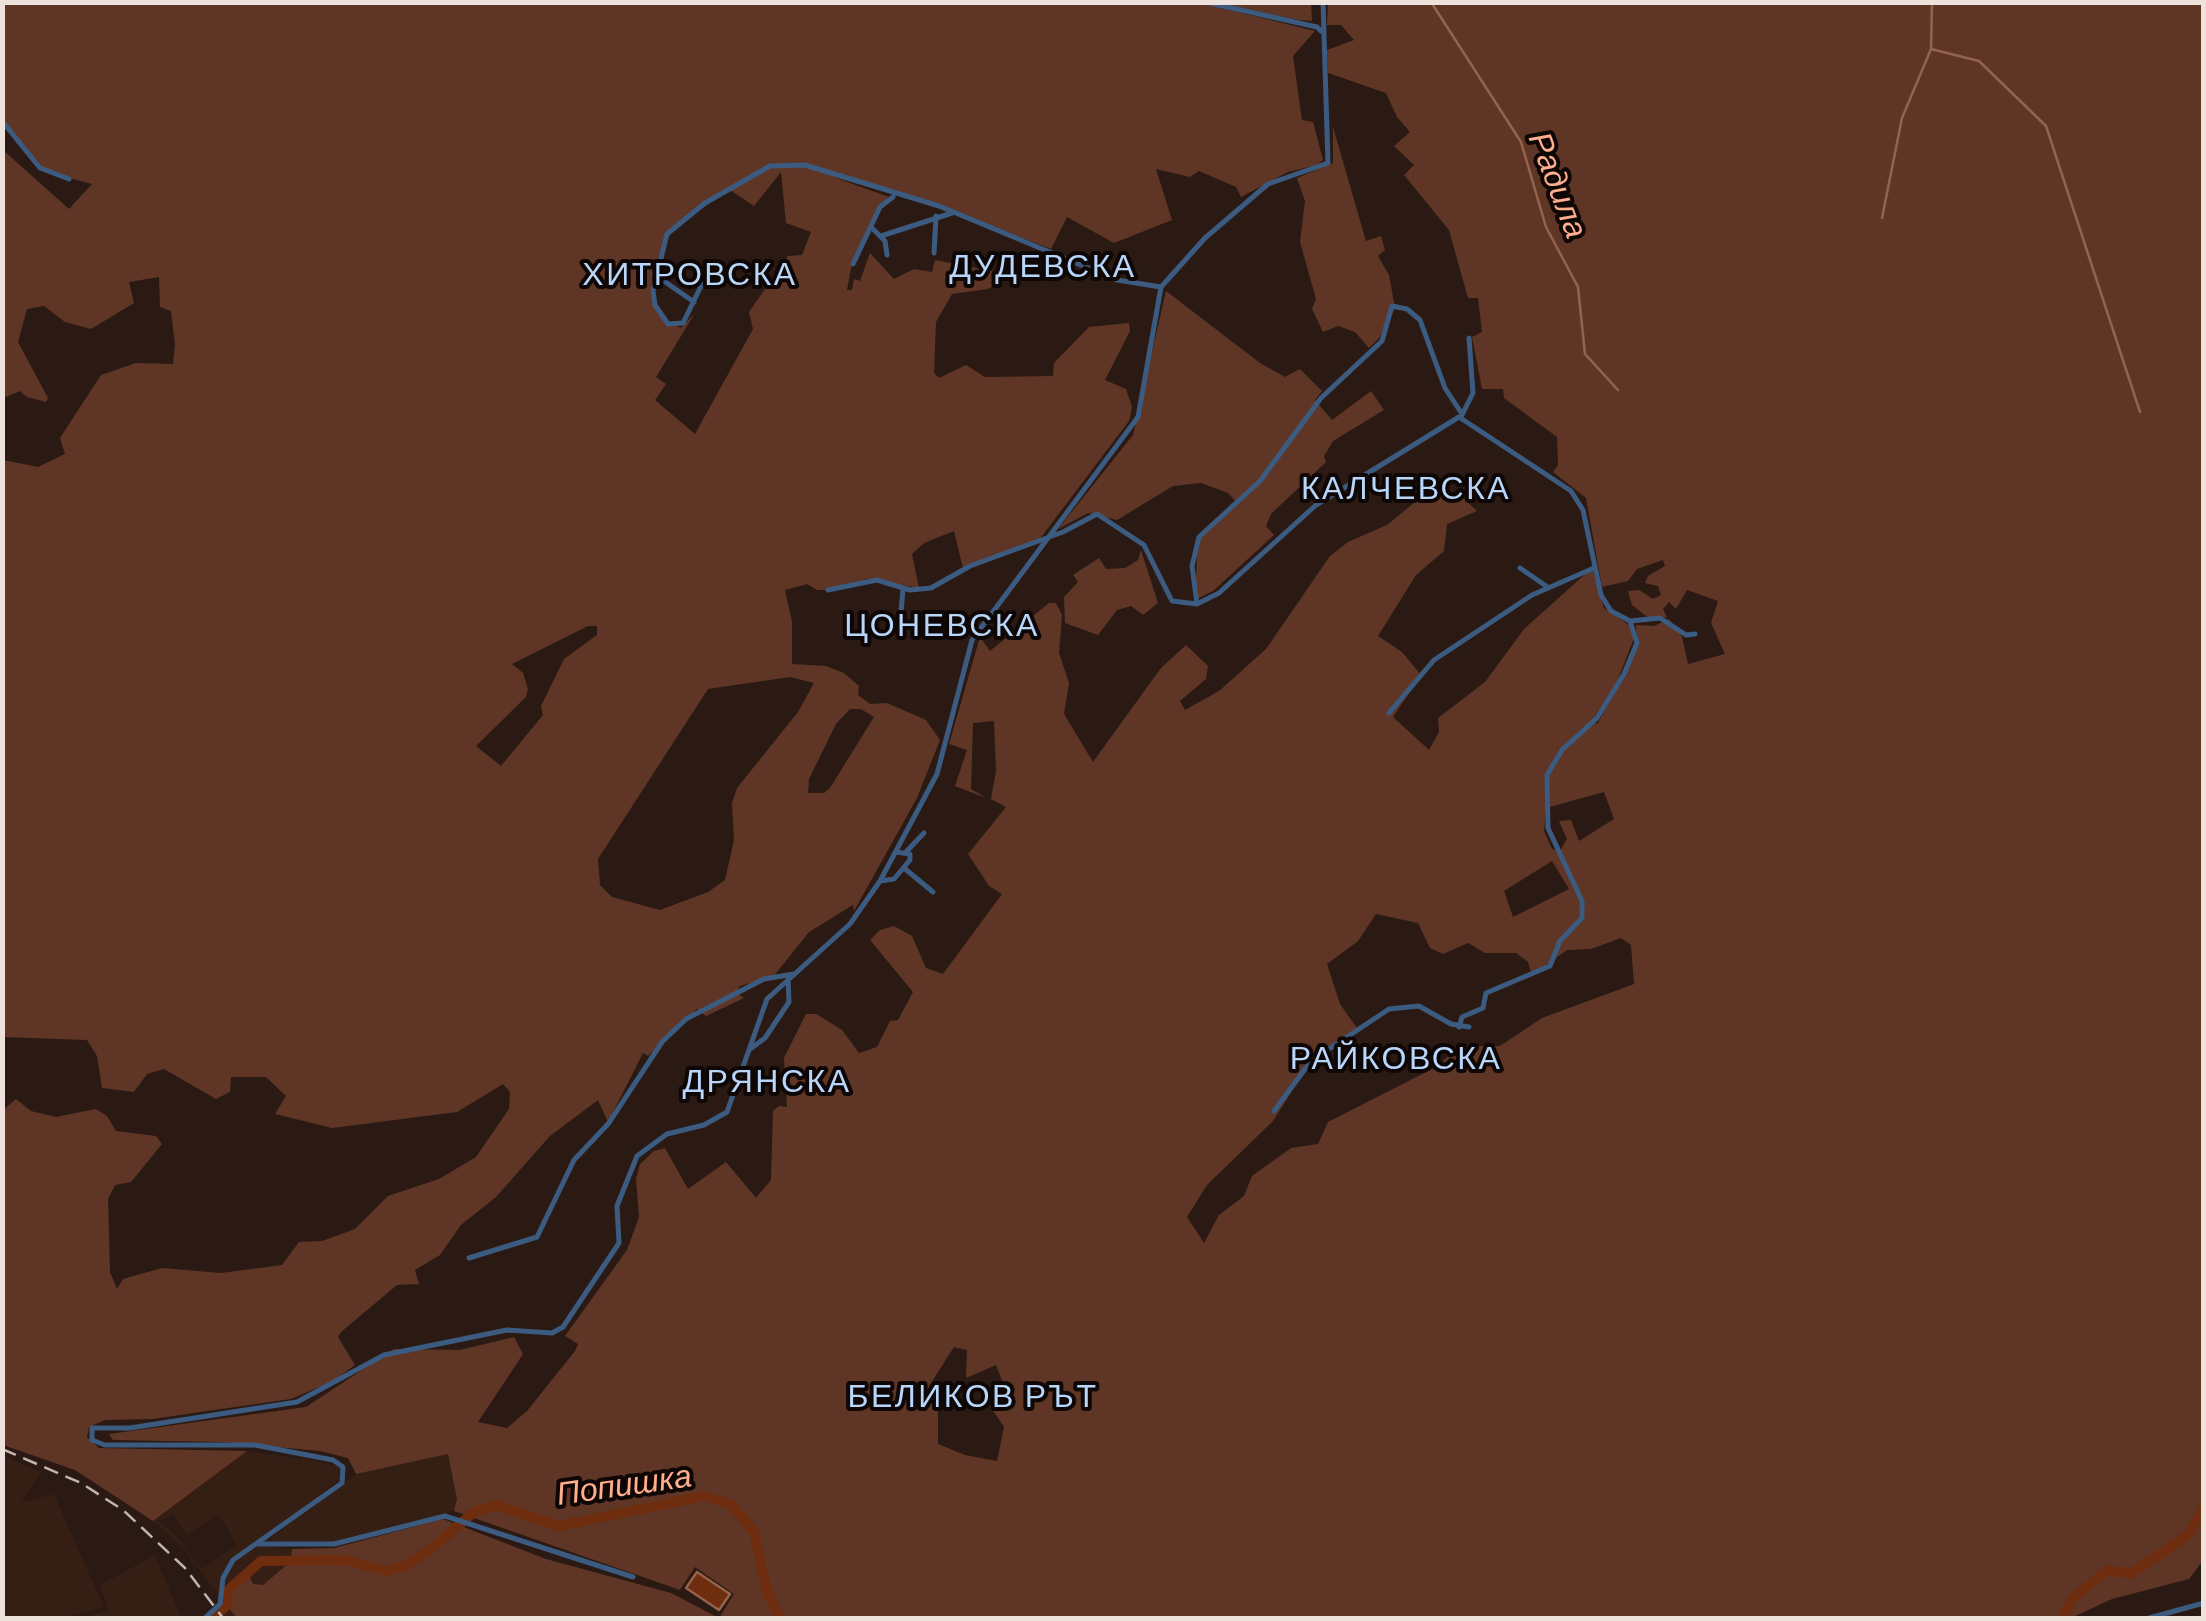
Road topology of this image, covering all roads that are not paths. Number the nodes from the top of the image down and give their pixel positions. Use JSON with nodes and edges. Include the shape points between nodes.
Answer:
{"nodes":[{"id":1,"x":1205,"y":2,"type":"edge"},
{"id":2,"x":1322,"y":2,"type":"edge"},
{"id":3,"x":1321,"y":31,"type":"junction"},
{"id":4,"x":2,"y":121,"type":"edge"},
{"id":5,"x":69,"y":179,"type":"dead end"},
{"id":6,"x":896,"y":196,"type":"junction"},
{"id":7,"x":955,"y":213,"type":"junction"},
{"id":8,"x":936,"y":216,"type":"junction"},
{"id":9,"x":872,"y":228,"type":"junction"},
{"id":10,"x":881,"y":236,"type":"junction"},
{"id":11,"x":934,"y":253,"type":"dead end"},
{"id":12,"x":887,"y":255,"type":"dead end"},
{"id":13,"x":853,"y":264,"type":"dead end"},
{"id":14,"x":654,"y":274,"type":"junction"},
{"id":15,"x":704,"y":280,"type":"dead end"},
{"id":16,"x":1160,"y":287,"type":"junction"},
{"id":17,"x":694,"y":302,"type":"junction"},
{"id":18,"x":1469,"y":338,"type":"dead end"},
{"id":19,"x":1462,"y":416,"type":"junction"},
{"id":20,"x":1044,"y":539,"type":"junction"},
{"id":21,"x":1520,"y":568,"type":"dead end"},
{"id":22,"x":1594,"y":568,"type":"junction"},
{"id":23,"x":1548,"y":586,"type":"junction"},
{"id":24,"x":903,"y":589,"type":"junction"},
{"id":25,"x":828,"y":590,"type":"dead end"},
{"id":26,"x":1198,"y":604,"type":"junction"},
{"id":27,"x":901,"y":612,"type":"dead end"},
{"id":28,"x":1630,"y":621,"type":"junction"},
{"id":29,"x":1695,"y":634,"type":"dead end"},
{"id":30,"x":1388,"y":714,"type":"dead end"},
{"id":31,"x":924,"y":833,"type":"dead end"},
{"id":32,"x":896,"y":852,"type":"junction"},
{"id":33,"x":905,"y":852,"type":"junction"},
{"id":34,"x":904,"y":868,"type":"junction"},
{"id":35,"x":880,"y":880,"type":"junction"},
{"id":36,"x":933,"y":892,"type":"dead end"},
{"id":37,"x":791,"y":977,"type":"junction"},
{"id":38,"x":1459,"y":1027,"type":"junction"},
{"id":39,"x":1469,"y":1027,"type":"dead end"},
{"id":40,"x":749,"y":1050,"type":"junction"},
{"id":41,"x":1274,"y":1111,"type":"dead end"},
{"id":42,"x":469,"y":1258,"type":"dead end"},
{"id":43,"x":254,"y":1544,"type":"junction"},
{"id":44,"x":633,"y":1577,"type":"dead end"},
{"id":45,"x":2204,"y":1603,"type":"edge"},
{"id":46,"x":205,"y":1618,"type":"edge"},
{"id":47,"x":2148,"y":1618,"type":"edge"}],
"edges":[{"from":1,"to":3,"type":"street"},
{"from":2,"to":3,"type":"street"},
{"from":3,"to":16,"type":"street","via":[[1328,162],[1268,184]]},
{"from":4,"to":5,"type":"street","via":[[40,168]]},
{"from":6,"to":7,"type":"street"},
{"from":6,"to":9,"type":"street","via":[[880,206]]},
{"from":6,"to":14,"type":"street","via":[[804,165],[770,166],[667,234]]},
{"from":7,"to":8,"type":"street"},
{"from":7,"to":16,"type":"street","via":[[1117,280]]},
{"from":8,"to":10,"type":"street"},
{"from":8,"to":11,"type":"street"},
{"from":9,"to":10,"type":"street"},
{"from":9,"to":13,"type":"street"},
{"from":10,"to":12,"type":"street"},
{"from":14,"to":17,"type":"street"},
{"from":14,"to":17,"type":"street","via":[[656,305],[668,324],[684,323]]},
{"from":15,"to":17,"type":"street"},
{"from":16,"to":20,"type":"street","via":[[1130,434]]},
{"from":18,"to":19,"type":"street","via":[[1473,393]]},
{"from":19,"to":22,"type":"street","via":[[1570,490],[1582,510]]},
{"from":19,"to":26,"type":"street","via":[[1316,505],[1219,593]]},
{"from":19,"to":26,"type":"street","via":[[1420,320],[1392,306],[1382,341],[1321,398],[1260,481],[1199,538],[1192,566]]},
{"from":20,"to":24,"type":"street","via":[[931,588]]},
{"from":20,"to":26,"type":"street","via":[[1101,515],[1144,546],[1172,601]]},
{"from":20,"to":32,"type":"street","via":[[972,640],[937,774]]},
{"from":21,"to":23,"type":"street"},
{"from":22,"to":23,"type":"street"},
{"from":22,"to":28,"type":"street","via":[[1603,603]]},
{"from":23,"to":30,"type":"street","via":[[1434,660]]},
{"from":24,"to":25,"type":"street","via":[[877,580]]},
{"from":24,"to":27,"type":"street"},
{"from":28,"to":29,"type":"street","via":[[1660,618]]},
{"from":28,"to":38,"type":"street","via":[[1637,643],[1624,674],[1548,776],[1544,814],[1582,900],[1582,918],[1550,966],[1486,994],[1483,1008],[1462,1017]]},
{"from":31,"to":33,"type":"street"},
{"from":32,"to":33,"type":"street"},
{"from":32,"to":35,"type":"street"},
{"from":33,"to":34,"type":"street","via":[[911,858]]},
{"from":34,"to":35,"type":"street"},
{"from":34,"to":36,"type":"street"},
{"from":35,"to":37,"type":"street","via":[[850,924]]},
{"from":37,"to":40,"type":"street","via":[[768,999]]},
{"from":37,"to":40,"type":"street","via":[[789,1002]]},
{"from":37,"to":42,"type":"street","via":[[764,979],[686,1019],[574,1160],[537,1236]]},
{"from":38,"to":39,"type":"street"},
{"from":38,"to":41,"type":"street","via":[[1419,1006],[1390,1009],[1311,1061]]},
{"from":40,"to":43,"type":"street","via":[[727,1112],[667,1134],[637,1156],[617,1206],[616,1251],[557,1333],[507,1330],[384,1354],[297,1402],[92,1428],[92,1440],[105,1444],[256,1446],[343,1467],[342,1482]]},
{"from":43,"to":44,"type":"street","via":[[323,1546],[453,1517]]},
{"from":43,"to":46,"type":"street","via":[[227,1568],[220,1604]]},
{"from":45,"to":47,"type":"street"}]}
